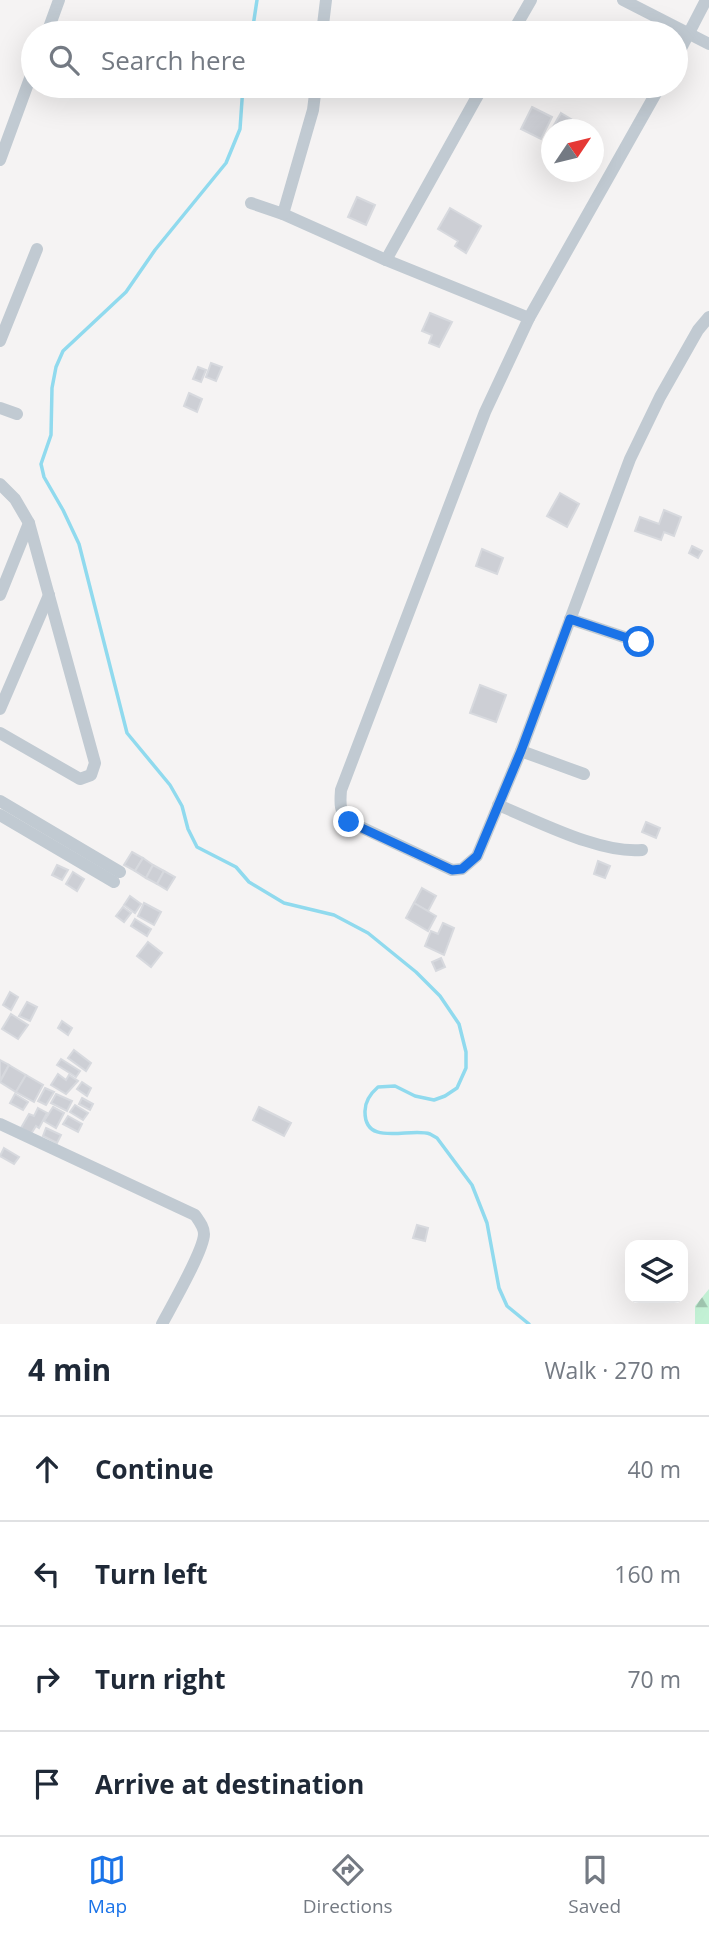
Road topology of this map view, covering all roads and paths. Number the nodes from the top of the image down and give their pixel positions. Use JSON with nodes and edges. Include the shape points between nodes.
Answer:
{"nodes":[{"id":1,"x":59,"y":0,"type":"edge"},
{"id":2,"x":326,"y":0,"type":"edge"},
{"id":3,"x":531,"y":0,"type":"edge"},
{"id":4,"x":623,"y":0,"type":"edge"},
{"id":5,"x":706,"y":0,"type":"edge"},
{"id":6,"x":51,"y":21,"type":"edge"},
{"id":7,"x":323,"y":21,"type":"edge"},
{"id":8,"x":519,"y":21,"type":"edge"},
{"id":9,"x":664,"y":21,"type":"edge"},
{"id":10,"x":690,"y":34,"type":"junction"},
{"id":11,"x":688,"y":37,"type":"edge"},
{"id":12,"x":709,"y":44,"type":"edge"},
{"id":13,"x":23,"y":98,"type":"edge"},
{"id":14,"x":314,"y":98,"type":"edge"},
{"id":15,"x":476,"y":98,"type":"edge"},
{"id":16,"x":653,"y":98,"type":"edge"},
{"id":17,"x":0,"y":160,"type":"edge"},
{"id":18,"x":251,"y":203,"type":"dead end"},
{"id":19,"x":283,"y":214,"type":"junction"},
{"id":20,"x":37,"y":249,"type":"dead end"},
{"id":21,"x":386,"y":260,"type":"junction"},
{"id":22,"x":709,"y":317,"type":"edge"},
{"id":23,"x":529,"y":318,"type":"junction"},
{"id":24,"x":0,"y":341,"type":"edge"},
{"id":25,"x":0,"y":408,"type":"edge"},
{"id":26,"x":17,"y":414,"type":"dead end"},
{"id":27,"x":0,"y":484,"type":"edge"},
{"id":28,"x":29,"y":523,"type":"junction"},
{"id":29,"x":0,"y":595,"type":"edge"},
{"id":30,"x":49,"y":595,"type":"junction"},
{"id":31,"x":570,"y":619,"type":"junction"},
{"id":32,"x":639,"y":642,"type":"dead end"},
{"id":33,"x":0,"y":709,"type":"edge"},
{"id":34,"x":0,"y":733,"type":"edge"},
{"id":35,"x":521,"y":751,"type":"junction"},
{"id":36,"x":584,"y":774,"type":"dead end"},
{"id":37,"x":0,"y":801,"type":"edge"},
{"id":38,"x":498,"y":805,"type":"junction"},
{"id":39,"x":0,"y":815,"type":"edge"},
{"id":40,"x":642,"y":850,"type":"dead end"},
{"id":41,"x":0,"y":1124,"type":"edge"},
{"id":42,"x":162,"y":1324,"type":"edge"}],
"edges":[{"from":1,"to":6,"type":"street"},
{"from":2,"to":7,"type":"street"},
{"from":3,"to":8,"type":"street"},
{"from":4,"to":9,"type":"street"},
{"from":5,"to":10,"type":"street"},
{"from":10,"to":11,"type":"street"},
{"from":10,"to":12,"type":"street"},
{"from":13,"to":17,"type":"street"},
{"from":14,"to":19,"type":"street"},
{"from":15,"to":21,"type":"street"},
{"from":16,"to":23,"type":"street"},
{"from":18,"to":19,"type":"street"},
{"from":19,"to":21,"type":"street"},
{"from":20,"to":24,"type":"street"},
{"from":21,"to":23,"type":"street"},
{"from":22,"to":31,"type":"street","via":[[629,459]]},
{"from":23,"to":38,"type":"street","via":[[458,479],[341,790],[340,806],[349,822],[452,870],[462,869],[477,856]]},
{"from":25,"to":26,"type":"street"},
{"from":27,"to":28,"type":"street"},
{"from":28,"to":29,"type":"street"},
{"from":28,"to":30,"type":"street"},
{"from":30,"to":33,"type":"street"},
{"from":30,"to":34,"type":"street","via":[[95,763],[90,775],[80,779]]},
{"from":31,"to":32,"type":"street"},
{"from":31,"to":35,"type":"street"},
{"from":35,"to":36,"type":"street"},
{"from":35,"to":38,"type":"street"},
{"from":37,"to":39,"type":"street","via":[[117,877]]},
{"from":38,"to":40,"type":"street","via":[[603,846]]},
{"from":41,"to":42,"type":"street","via":[[195,1215],[205,1236]]}]}
